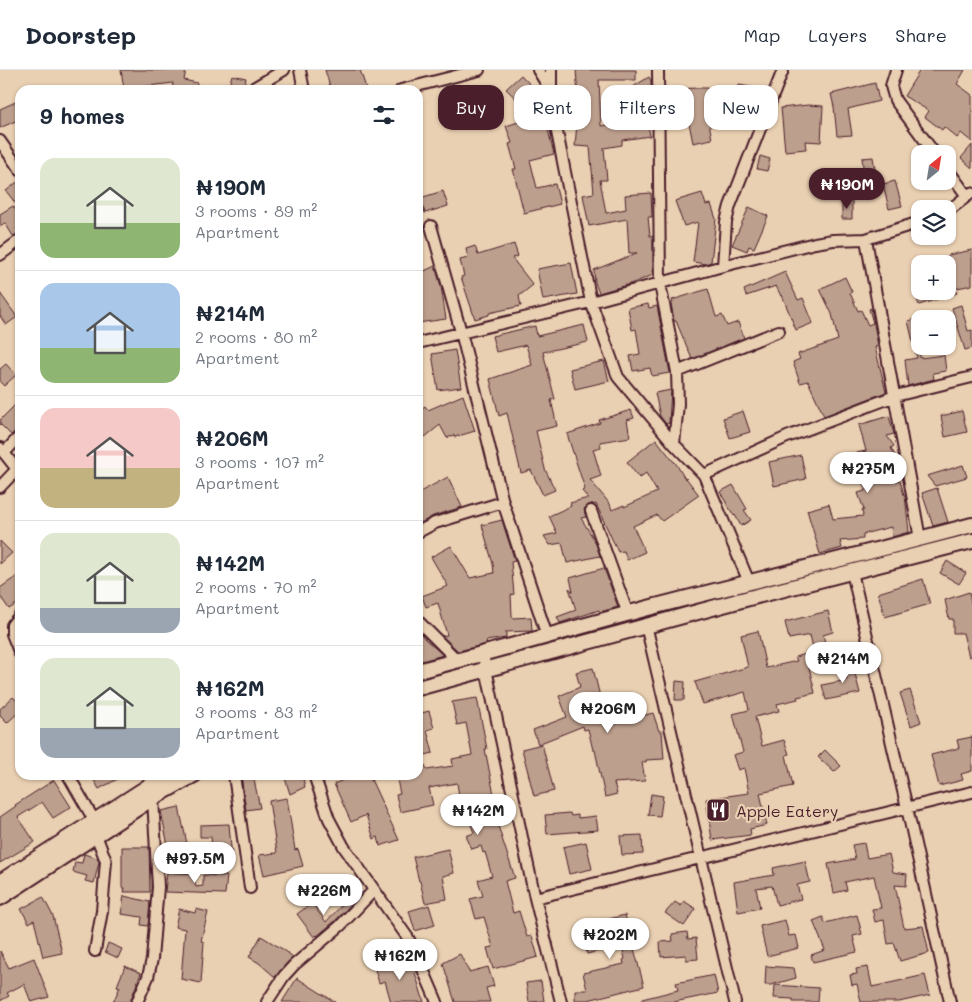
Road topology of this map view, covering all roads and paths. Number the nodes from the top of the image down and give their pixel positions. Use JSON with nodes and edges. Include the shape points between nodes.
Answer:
{"nodes":[{"id":1,"x":284,"y":70,"type":"edge"},
{"id":2,"x":300,"y":70,"type":"edge"},
{"id":3,"x":478,"y":70,"type":"edge"},
{"id":4,"x":538,"y":70,"type":"edge"},
{"id":5,"x":551,"y":70,"type":"edge"},
{"id":6,"x":658,"y":70,"type":"edge"},
{"id":7,"x":783,"y":70,"type":"edge"},
{"id":8,"x":896,"y":70,"type":"edge"},
{"id":9,"x":258,"y":85,"type":"edge"},
{"id":10,"x":303,"y":85,"type":"edge"},
{"id":11,"x":420,"y":85,"type":"edge"},
{"id":12,"x":547,"y":85,"type":"edge"},
{"id":13,"x":551,"y":85,"type":"edge"},
{"id":14,"x":557,"y":130,"type":"edge"},
{"id":15,"x":0,"y":141,"type":"edge"},
{"id":16,"x":928,"y":145,"type":"edge"},
{"id":17,"x":15,"y":163,"type":"edge"},
{"id":18,"x":956,"y":179,"type":"edge"},
{"id":19,"x":970,"y":194,"type":"edge"},
{"id":20,"x":956,"y":205,"type":"edge"},
{"id":21,"x":911,"y":225,"type":"edge"},
{"id":22,"x":431,"y":226,"type":"dead end"},
{"id":23,"x":866,"y":239,"type":"junction"},
{"id":24,"x":15,"y":244,"type":"edge"},
{"id":25,"x":0,"y":255,"type":"edge"},
{"id":26,"x":723,"y":266,"type":"junction"},
{"id":27,"x":660,"y":284,"type":"junction"},
{"id":28,"x":591,"y":302,"type":"junction"},
{"id":29,"x":779,"y":331,"type":"dead end"},
{"id":30,"x":460,"y":332,"type":"junction"},
{"id":31,"x":423,"y":342,"type":"edge"},
{"id":32,"x":677,"y":372,"type":"junction"},
{"id":33,"x":972,"y":377,"type":"edge"},
{"id":34,"x":895,"y":396,"type":"junction"},
{"id":35,"x":15,"y":440,"type":"edge"},
{"id":36,"x":674,"y":444,"type":"junction"},
{"id":37,"x":2,"y":450,"type":"edge"},
{"id":38,"x":15,"y":466,"type":"edge"},
{"id":39,"x":15,"y":474,"type":"edge"},
{"id":40,"x":704,"y":475,"type":"junction"},
{"id":41,"x":0,"y":487,"type":"edge"},
{"id":42,"x":503,"y":502,"type":"junction"},
{"id":43,"x":591,"y":511,"type":"dead end"},
{"id":44,"x":972,"y":525,"type":"edge"},
{"id":45,"x":423,"y":529,"type":"edge"},
{"id":46,"x":920,"y":539,"type":"junction"},
{"id":47,"x":972,"y":541,"type":"edge"},
{"id":48,"x":852,"y":572,"type":"junction"},
{"id":49,"x":749,"y":582,"type":"junction"},
{"id":50,"x":628,"y":614,"type":"junction"},
{"id":51,"x":15,"y":621,"type":"edge"},
{"id":52,"x":646,"y":625,"type":"junction"},
{"id":53,"x":423,"y":626,"type":"edge"},
{"id":54,"x":547,"y":636,"type":"junction"},
{"id":55,"x":15,"y":642,"type":"edge"},
{"id":56,"x":483,"y":655,"type":"junction"},
{"id":57,"x":458,"y":661,"type":"junction"},
{"id":58,"x":423,"y":670,"type":"edge"},
{"id":59,"x":486,"y":670,"type":"junction"},
{"id":60,"x":423,"y":687,"type":"edge"},
{"id":61,"x":71,"y":780,"type":"edge"},
{"id":62,"x":158,"y":780,"type":"edge"},
{"id":63,"x":185,"y":780,"type":"edge"},
{"id":64,"x":235,"y":780,"type":"edge"},
{"id":65,"x":316,"y":780,"type":"edge"},
{"id":66,"x":972,"y":792,"type":"edge"},
{"id":67,"x":153,"y":798,"type":"junction"},
{"id":68,"x":908,"y":808,"type":"junction"},
{"id":69,"x":94,"y":820,"type":"junction"},
{"id":70,"x":96,"y":835,"type":"junction"},
{"id":71,"x":701,"y":857,"type":"junction"},
{"id":72,"x":0,"y":882,"type":"edge"},
{"id":73,"x":250,"y":888,"type":"dead end"},
{"id":74,"x":374,"y":890,"type":"junction"},
{"id":75,"x":0,"y":898,"type":"edge"},
{"id":76,"x":535,"y":898,"type":"junction"},
{"id":77,"x":95,"y":951,"type":"dead end"},
{"id":78,"x":137,"y":1002,"type":"edge"},
{"id":79,"x":266,"y":1002,"type":"edge"},
{"id":80,"x":436,"y":1002,"type":"edge"},
{"id":81,"x":561,"y":1002,"type":"edge"},
{"id":82,"x":734,"y":1002,"type":"edge"},
{"id":83,"x":950,"y":1002,"type":"edge"}],
"edges":[{"from":1,"to":9,"type":"street"},
{"from":2,"to":10,"type":"street"},
{"from":3,"to":11,"type":"street"},
{"from":4,"to":12,"type":"street"},
{"from":5,"to":13,"type":"street"},
{"from":6,"to":27,"type":"street"},
{"from":7,"to":26,"type":"street","via":[[730,206]]},
{"from":8,"to":16,"type":"street","via":[[891,86],[895,100]]},
{"from":14,"to":28,"type":"street"},
{"from":15,"to":17,"type":"street"},
{"from":18,"to":19,"type":"street"},
{"from":19,"to":20,"type":"street"},
{"from":21,"to":23,"type":"street"},
{"from":22,"to":30,"type":"street"},
{"from":23,"to":26,"type":"street","via":[[833,240]]},
{"from":23,"to":34,"type":"street"},
{"from":24,"to":25,"type":"street"},
{"from":26,"to":27,"type":"street"},
{"from":27,"to":28,"type":"street"},
{"from":27,"to":32,"type":"street"},
{"from":28,"to":30,"type":"street"},
{"from":28,"to":36,"type":"street","via":[[618,377]]},
{"from":29,"to":32,"type":"street"},
{"from":30,"to":31,"type":"street"},
{"from":30,"to":42,"type":"street"},
{"from":32,"to":36,"type":"street"},
{"from":33,"to":34,"type":"street"},
{"from":34,"to":40,"type":"street"},
{"from":34,"to":46,"type":"street"},
{"from":35,"to":37,"type":"street"},
{"from":36,"to":40,"type":"street"},
{"from":37,"to":38,"type":"street"},
{"from":39,"to":41,"type":"street"},
{"from":40,"to":49,"type":"street"},
{"from":42,"to":45,"type":"street"},
{"from":42,"to":54,"type":"street"},
{"from":43,"to":50,"type":"street"},
{"from":44,"to":46,"type":"main road"},
{"from":46,"to":49,"type":"main road"},
{"from":47,"to":48,"type":"main road"},
{"from":48,"to":52,"type":"main road"},
{"from":48,"to":68,"type":"street"},
{"from":49,"to":50,"type":"main road"},
{"from":50,"to":54,"type":"main road"},
{"from":51,"to":55,"type":"street","via":[[12,625]]},
{"from":52,"to":59,"type":"main road"},
{"from":52,"to":71,"type":"street"},
{"from":53,"to":57,"type":"street"},
{"from":54,"to":56,"type":"main road"},
{"from":56,"to":57,"type":"main road"},
{"from":56,"to":59,"type":"street"},
{"from":57,"to":58,"type":"main road"},
{"from":59,"to":60,"type":"main road"},
{"from":59,"to":76,"type":"street"},
{"from":61,"to":69,"type":"street"},
{"from":62,"to":69,"type":"main road"},
{"from":63,"to":67,"type":"main road"},
{"from":64,"to":73,"type":"street"},
{"from":65,"to":74,"type":"street","via":[[333,826]]},
{"from":66,"to":68,"type":"street"},
{"from":67,"to":70,"type":"main road"},
{"from":67,"to":78,"type":"street","via":[[158,887],[152,959]]},
{"from":68,"to":71,"type":"street"},
{"from":68,"to":83,"type":"street"},
{"from":69,"to":72,"type":"main road"},
{"from":70,"to":75,"type":"main road"},
{"from":70,"to":77,"type":"street","via":[[106,861]]},
{"from":71,"to":76,"type":"street"},
{"from":71,"to":82,"type":"street"},
{"from":74,"to":79,"type":"street","via":[[340,926],[294,965]]},
{"from":74,"to":80,"type":"street","via":[[408,938]]},
{"from":76,"to":81,"type":"street"}]}
